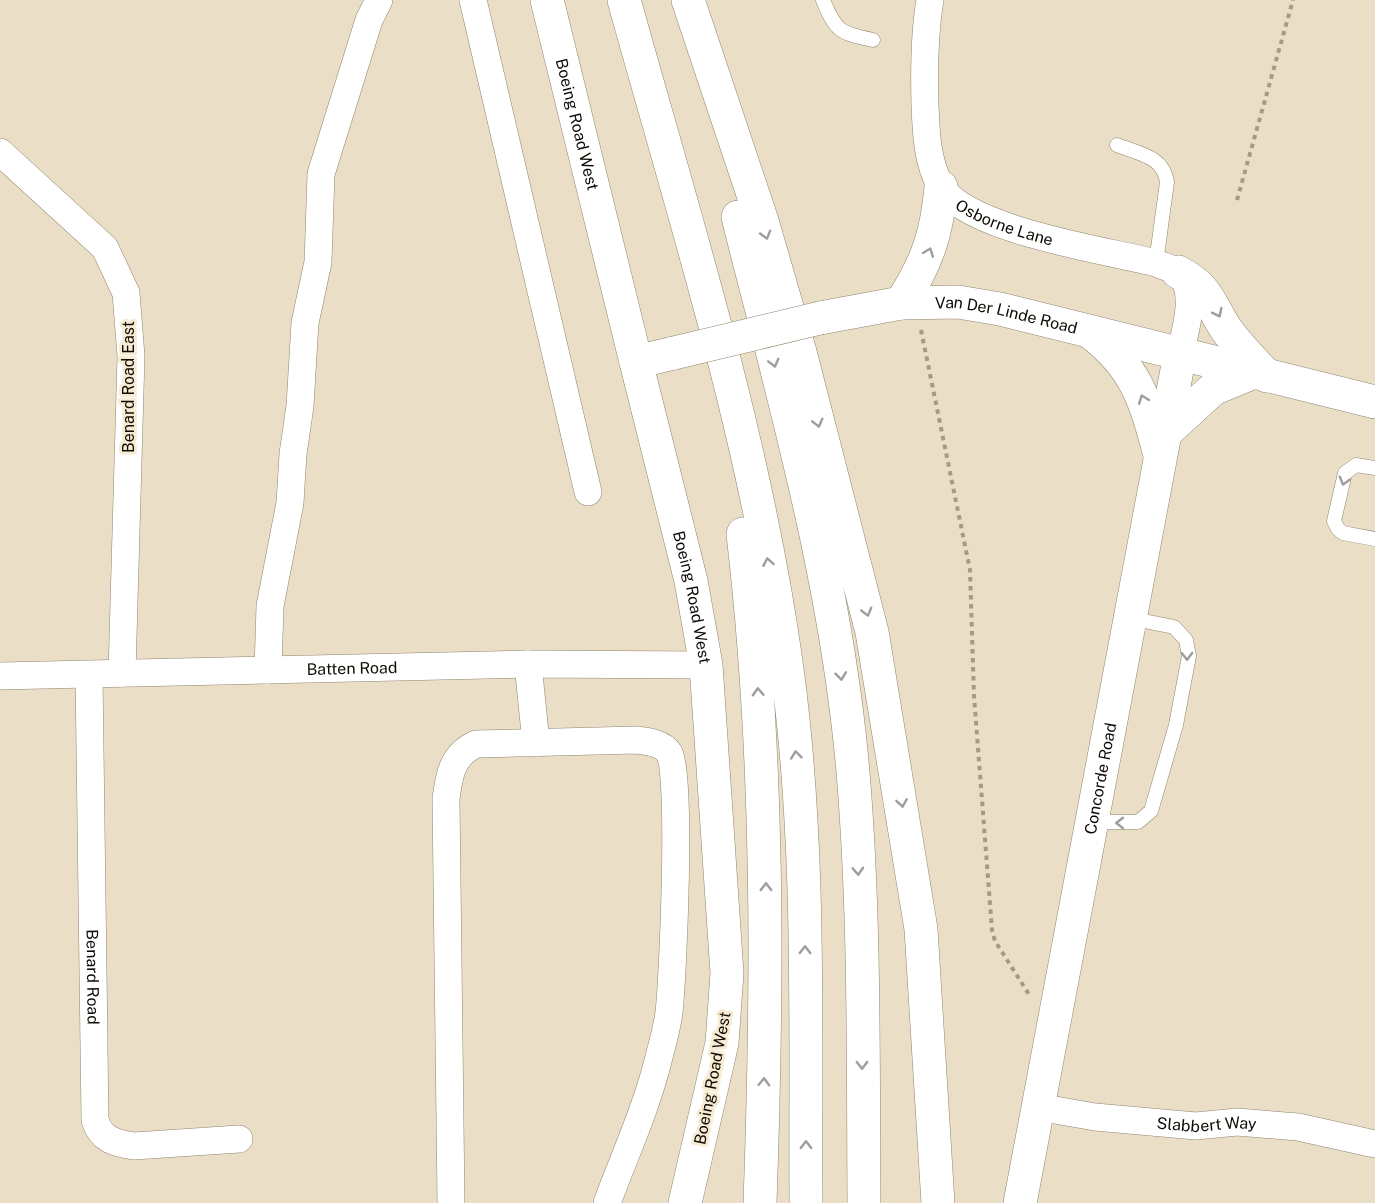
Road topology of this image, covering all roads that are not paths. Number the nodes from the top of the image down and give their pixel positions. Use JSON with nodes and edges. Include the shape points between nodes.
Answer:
{"nodes":[{"id":1,"x":379,"y":0,"type":"edge"},
{"id":2,"x":473,"y":0,"type":"edge"},
{"id":3,"x":547,"y":0,"type":"edge"},
{"id":4,"x":624,"y":0,"type":"edge"},
{"id":5,"x":686,"y":0,"type":"edge"},
{"id":6,"x":823,"y":0,"type":"edge"},
{"id":7,"x":930,"y":0,"type":"edge"},
{"id":8,"x":873,"y":40,"type":"dead end"},
{"id":9,"x":1118,"y":145,"type":"dead end"},
{"id":10,"x":0,"y":152,"type":"edge"},
{"id":11,"x":941,"y":187,"type":"junction"},
{"id":12,"x":1167,"y":268,"type":"junction"},
{"id":13,"x":708,"y":301,"type":"junction"},
{"id":14,"x":909,"y":303,"type":"junction"},
{"id":15,"x":1084,"y":328,"type":"junction"},
{"id":16,"x":1180,"y":354,"type":"junction"},
{"id":17,"x":636,"y":362,"type":"junction"},
{"id":18,"x":1261,"y":374,"type":"junction"},
{"id":19,"x":1375,"y":402,"type":"edge"},
{"id":20,"x":1162,"y":444,"type":"junction"},
{"id":21,"x":1375,"y":468,"type":"edge"},
{"id":22,"x":588,"y":492,"type":"dead end"},
{"id":23,"x":1375,"y":539,"type":"edge"},
{"id":24,"x":1130,"y":618,"type":"junction"},
{"id":25,"x":528,"y":664,"type":"junction"},
{"id":26,"x":706,"y":665,"type":"junction"},
{"id":27,"x":268,"y":670,"type":"junction"},
{"id":28,"x":122,"y":673,"type":"junction"},
{"id":29,"x":89,"y":675,"type":"junction"},
{"id":30,"x":0,"y":676,"type":"edge"},
{"id":31,"x":536,"y":743,"type":"junction"},
{"id":32,"x":1091,"y":822,"type":"junction"},
{"id":33,"x":1038,"y":1107,"type":"junction"},
{"id":34,"x":239,"y":1139,"type":"dead end"},
{"id":35,"x":1375,"y":1144,"type":"edge"},
{"id":36,"x":451,"y":1203,"type":"edge"},
{"id":37,"x":607,"y":1203,"type":"edge"},
{"id":38,"x":685,"y":1203,"type":"edge"},
{"id":39,"x":760,"y":1203,"type":"edge"},
{"id":40,"x":806,"y":1203,"type":"edge"},
{"id":41,"x":864,"y":1203,"type":"edge"},
{"id":42,"x":938,"y":1203,"type":"edge"},
{"id":43,"x":1020,"y":1203,"type":"edge"}],
"edges":[{"from":1,"to":27,"type":"street","via":[[369,20],[321,174],[318,262],[305,323],[290,503],[270,606]]},
{"from":2,"to":22,"type":"street"},
{"from":3,"to":17,"type":"main road","name":"Boeing Road West"},
{"from":4,"to":13,"type":"main road"},
{"from":5,"to":41,"type":"main road","one_way":true,"via":[[806,491],[840,666],[853,771],[859,879]]},
{"from":5,"to":42,"type":"main road","one_way":true,"via":[[800,352],[872,632],[921,929]]},
{"from":6,"to":8,"type":"lane","via":[[837,29]]},
{"from":7,"to":11,"type":"street","name":"Osborne Lane","via":[[924,51],[926,129],[931,162]]},
{"from":9,"to":12,"type":"lane","via":[[1158,161],[1165,169]]},
{"from":10,"to":28,"type":"street","name":"Benard Road East","via":[[105,248],[126,293],[131,356]]},
{"from":11,"to":12,"type":"street","name":"Osborne Lane","via":[[958,205],[998,225]]},
{"from":14,"to":11,"type":"main road","one_way":true,"via":[[933,243]]},
{"from":12,"to":16,"type":"street","via":[[1187,286],[1189,298]]},
{"from":12,"to":18,"type":"main road","one_way":true,"via":[[1197,282]]},
{"from":39,"to":13,"type":"main road","one_way":true,"via":[[766,880],[756,651],[741,517]]},
{"from":40,"to":13,"type":"main road","one_way":true,"via":[[805,889],[787,668],[760,512]]},
{"from":14,"to":15,"type":"main road","name":"Van Der Linde Road","via":[[958,302]]},
{"from":14,"to":17,"type":"main road","name":"Van Der Linde Road","bridge":true,"via":[[820,318]]},
{"from":15,"to":16,"type":"main road","name":"Van Der Linde Road"},
{"from":20,"to":15,"type":"main road","one_way":true,"via":[[1143,394],[1114,350]]},
{"from":16,"to":18,"type":"main road","name":"Van Der Linde Road"},
{"from":16,"to":20,"type":"main road","name":"Concorde Road"},
{"from":17,"to":26,"type":"main road","name":"Boeing Road West","via":[[691,581]]},
{"from":18,"to":19,"type":"main road","name":"Van Der Linde Road"},
{"from":18,"to":20,"type":"main road","via":[[1214,388]]},
{"from":20,"to":24,"type":"main road","name":"Concorde Road"},
{"from":21,"to":23,"type":"lane","one_way":true,"via":[[1356,465],[1345,473],[1334,521],[1343,533]]},
{"from":24,"to":32,"type":"main road","name":"Concorde Road"},
{"from":24,"to":32,"type":"lane","one_way":true,"via":[[1174,627],[1186,640],[1189,656],[1184,689],[1150,812],[1138,822]]},
{"from":25,"to":26,"type":"street","name":"Batten Road"},
{"from":25,"to":27,"type":"street","name":"Batten Road"},
{"from":25,"to":31,"type":"street"},
{"from":26,"to":38,"type":"main road","name":"Boeing Road West","via":[[726,1006],[717,1070]]},
{"from":27,"to":28,"type":"street","name":"Batten Road"},
{"from":28,"to":29,"type":"street","name":"Batten Road"},
{"from":29,"to":30,"type":"street","name":"Batten Road"},
{"from":29,"to":34,"type":"street","name":"Benard Road","via":[[98,1131],[118,1144],[134,1146]]},
{"from":31,"to":36,"type":"street","via":[[476,744],[457,757],[449,775],[446,799]]},
{"from":31,"to":37,"type":"street","via":[[636,740],[661,746],[669,753],[673,767],[676,813],[669,1015],[657,1065]]},
{"from":32,"to":33,"type":"main road","name":"Concorde Road"},
{"from":33,"to":35,"type":"street","name":"Slabbert Way","via":[[1095,1117],[1196,1126],[1237,1122],[1298,1127]]},
{"from":33,"to":43,"type":"main road","name":"Concorde Road"}]}
